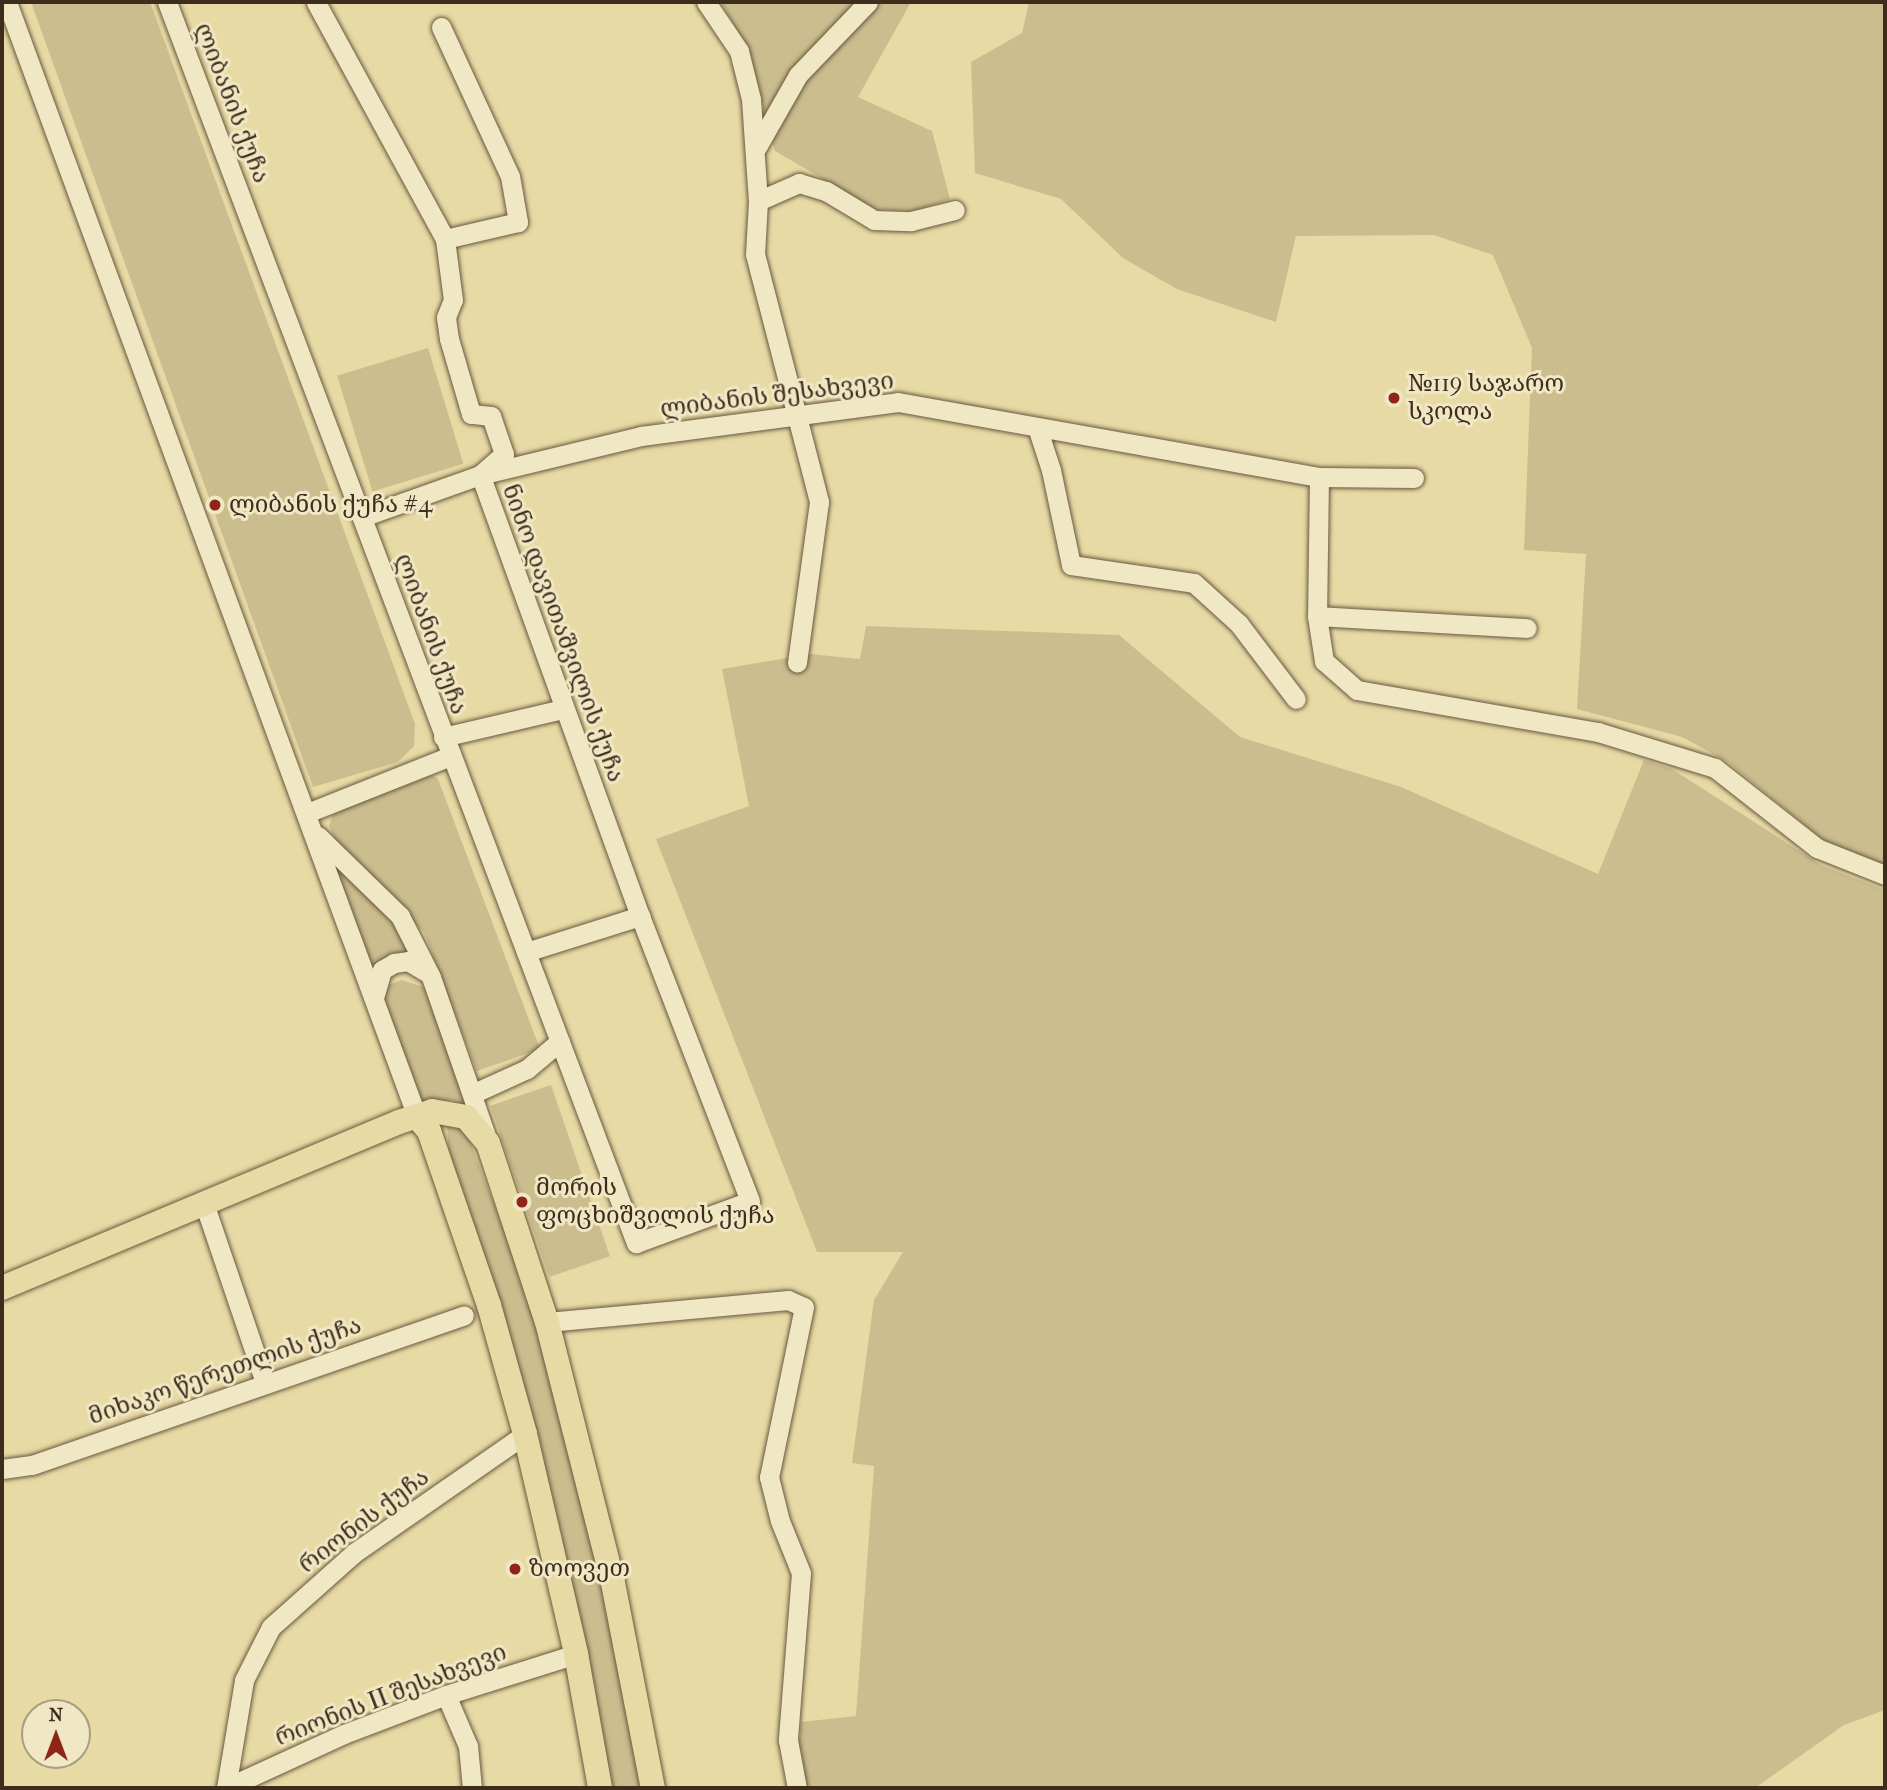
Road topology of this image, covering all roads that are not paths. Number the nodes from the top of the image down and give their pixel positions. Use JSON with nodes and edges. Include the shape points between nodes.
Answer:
{"nodes":[{"id":1,"x":7,"y":2,"type":"edge"},
{"id":2,"x":167,"y":2,"type":"edge"},
{"id":3,"x":316,"y":2,"type":"edge"},
{"id":4,"x":706,"y":2,"type":"edge"},
{"id":5,"x":868,"y":2,"type":"edge"},
{"id":6,"x":441,"y":27,"type":"dead end"},
{"id":7,"x":755,"y":152,"type":"junction"},
{"id":8,"x":758,"y":201,"type":"junction"},
{"id":9,"x":954,"y":210,"type":"dead end"},
{"id":10,"x":445,"y":239,"type":"junction"},
{"id":11,"x":798,"y":413,"type":"junction"},
{"id":12,"x":1038,"y":430,"type":"junction"},
{"id":13,"x":480,"y":475,"type":"junction"},
{"id":14,"x":1319,"y":477,"type":"junction"},
{"id":15,"x":1414,"y":478,"type":"dead end"},
{"id":16,"x":362,"y":517,"type":"junction"},
{"id":17,"x":1317,"y":616,"type":"junction"},
{"id":18,"x":1527,"y":628,"type":"dead end"},
{"id":19,"x":797,"y":662,"type":"dead end"},
{"id":20,"x":1296,"y":699,"type":"dead end"},
{"id":21,"x":563,"y":709,"type":"junction"},
{"id":22,"x":443,"y":737,"type":"junction"},
{"id":23,"x":450,"y":756,"type":"junction"},
{"id":24,"x":307,"y":813,"type":"junction"},
{"id":25,"x":315,"y":833,"type":"junction"},
{"id":26,"x":1885,"y":875,"type":"edge"},
{"id":27,"x":640,"y":916,"type":"junction"},
{"id":28,"x":526,"y":952,"type":"junction"},
{"id":29,"x":431,"y":977,"type":"junction"},
{"id":30,"x":374,"y":998,"type":"junction"},
{"id":31,"x":560,"y":1041,"type":"junction"},
{"id":32,"x":472,"y":1094,"type":"junction"},
{"id":33,"x":417,"y":1117,"type":"junction"},
{"id":34,"x":488,"y":1143,"type":"junction"},
{"id":35,"x":205,"y":1206,"type":"junction"},
{"id":36,"x":636,"y":1242,"type":"joint"},
{"id":37,"x":2,"y":1288,"type":"edge"},
{"id":38,"x":464,"y":1315,"type":"dead end"},
{"id":39,"x":547,"y":1322,"type":"junction"},
{"id":40,"x":265,"y":1382,"type":"junction"},
{"id":41,"x":525,"y":1434,"type":"junction"},
{"id":42,"x":2,"y":1469,"type":"edge"},
{"id":43,"x":576,"y":1654,"type":"junction"},
{"id":44,"x":446,"y":1695,"type":"junction"},
{"id":45,"x":226,"y":1788,"type":"edge"},
{"id":46,"x":472,"y":1788,"type":"edge"},
{"id":47,"x":600,"y":1788,"type":"edge"},
{"id":48,"x":653,"y":1788,"type":"edge"},
{"id":49,"x":797,"y":1788,"type":"edge"}],
"edges":[{"from":1,"to":24,"type":"street"},
{"from":2,"to":16,"type":"street","name":"ლიბანის ქუჩა"},
{"from":3,"to":10,"type":"street","name":"ნინო დავითაშვილის ქუჩა"},
{"from":4,"to":7,"type":"street","via":[[739,51],[751,99]]},
{"from":5,"to":7,"type":"street","via":[[798,75]]},
{"from":6,"to":10,"type":"street","via":[[510,176],[518,222]]},
{"from":7,"to":8,"type":"street"},
{"from":8,"to":9,"type":"street","via":[[799,183],[826,191],[874,220],[911,221]]},
{"from":8,"to":11,"type":"street","via":[[755,254]]},
{"from":10,"to":13,"type":"street","name":"ნინო დავითაშვილის ქუჩა","via":[[453,300],[446,317],[449,339],[471,414],[491,416],[504,454]]},
{"from":11,"to":12,"type":"street","name":"ლიბანის შესახვევი","via":[[898,402]]},
{"from":11,"to":13,"type":"street","name":"ლიბანის შესახვევი","via":[[641,436]]},
{"from":11,"to":19,"type":"street","via":[[819,502]]},
{"from":12,"to":14,"type":"street","name":"ლიბანის შესახვევი","via":[[1114,438]]},
{"from":12,"to":20,"type":"street","via":[[1070,565],[1194,583],[1239,624]]},
{"from":13,"to":16,"type":"street","name":"ლიბანის შესახვევი"},
{"from":13,"to":21,"type":"street","name":"ნინო დავითაშვილის ქუჩა"},
{"from":14,"to":15,"type":"street","name":"ლიბანის შესახვევი"},
{"from":14,"to":17,"type":"street"},
{"from":16,"to":22,"type":"street","name":"ლიბანის ქუჩა"},
{"from":17,"to":18,"type":"street"},
{"from":17,"to":26,"type":"street","via":[[1324,661],[1357,690],[1598,732],[1715,768],[1817,848]]},
{"from":21,"to":22,"type":"street"},
{"from":21,"to":27,"type":"street","name":"ნინო დავითაშვილის ქუჩა"},
{"from":22,"to":23,"type":"street","name":"ლიბანის ქუჩა"},
{"from":23,"to":24,"type":"street"},
{"from":23,"to":28,"type":"street","name":"ლიბანის ქუჩა"},
{"from":24,"to":25,"type":"street"},
{"from":25,"to":29,"type":"street","via":[[400,916]]},
{"from":25,"to":30,"type":"street"},
{"from":27,"to":28,"type":"street"},
{"from":27,"to":36,"type":"street","name":"ნინო დავითაშვილის ქუჩა","via":[[750,1201]]},
{"from":28,"to":31,"type":"street","name":"ლიბანის ქუჩა"},
{"from":29,"to":30,"type":"street","via":[[422,966],[394,963],[382,970]]},
{"from":29,"to":32,"type":"street"},
{"from":30,"to":33,"type":"street"},
{"from":31,"to":32,"type":"street","via":[[527,1069]]},
{"from":31,"to":36,"type":"street","name":"ლიბანის ქუჩა"},
{"from":32,"to":34,"type":"street"},
{"from":33,"to":34,"type":"main road","via":[[432,1111],[466,1117]]},
{"from":33,"to":35,"type":"main road"},
{"from":33,"to":41,"type":"main road","via":[[429,1131],[472,1256]]},
{"from":34,"to":39,"type":"main road"},
{"from":35,"to":37,"type":"main road"},
{"from":35,"to":40,"type":"street"},
{"from":38,"to":40,"type":"street","name":"მიხაკო წერეთლის ქუჩა"},
{"from":39,"to":48,"type":"main road","via":[[613,1583]]},
{"from":39,"to":49,"type":"street","via":[[788,1300],[804,1307],[769,1477],[801,1573],[788,1740]]},
{"from":40,"to":42,"type":"street","name":"მიხაკო წერეთლის ქუჩა","via":[[33,1465]]},
{"from":41,"to":43,"type":"main road"},
{"from":41,"to":45,"type":"street","name":"რიონის ქუჩა","via":[[354,1553],[271,1628],[244,1680]]},
{"from":43,"to":44,"type":"street","name":"რიონის II შესახვევი"},
{"from":43,"to":47,"type":"main road"},
{"from":44,"to":45,"type":"street","name":"რიონის II შესახვევი","via":[[344,1734]]},
{"from":44,"to":46,"type":"street","via":[[468,1746]]}]}
